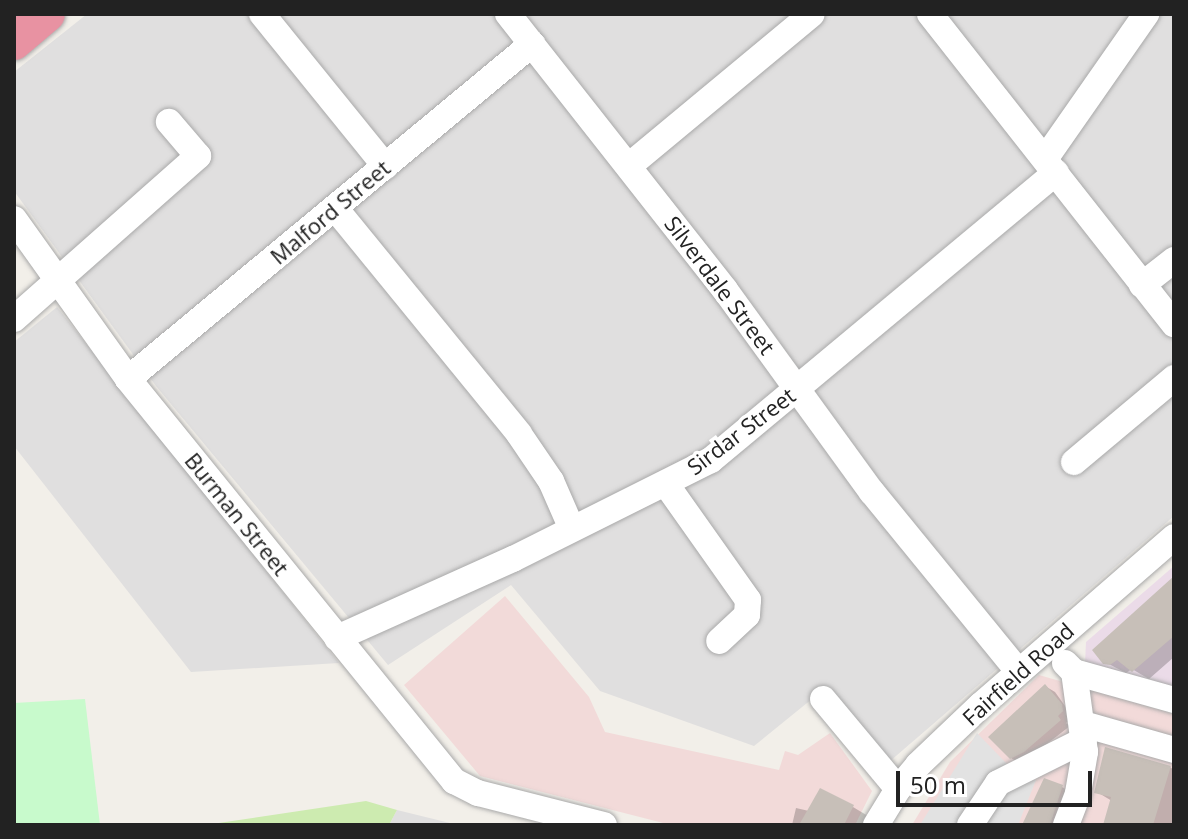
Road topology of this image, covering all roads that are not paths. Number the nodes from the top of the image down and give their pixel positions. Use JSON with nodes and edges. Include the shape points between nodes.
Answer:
{"nodes":[{"id":1,"x":47,"y":14,"type":"edge"},
{"id":2,"x":262,"y":14,"type":"edge"},
{"id":3,"x":508,"y":14,"type":"edge"},
{"id":4,"x":812,"y":14,"type":"edge"},
{"id":5,"x":930,"y":14,"type":"edge"},
{"id":6,"x":1146,"y":14,"type":"edge"},
{"id":7,"x":14,"y":42,"type":"edge"},
{"id":8,"x":532,"y":44,"type":"junction"},
{"id":9,"x":169,"y":122,"type":"dead end"},
{"id":10,"x":630,"y":165,"type":"junction"},
{"id":11,"x":385,"y":166,"type":"junction"},
{"id":12,"x":1050,"y":166,"type":"junction"},
{"id":13,"x":335,"y":208,"type":"junction"},
{"id":14,"x":14,"y":219,"type":"edge"},
{"id":15,"x":1174,"y":260,"type":"edge"},
{"id":16,"x":58,"y":283,"type":"junction"},
{"id":17,"x":1142,"y":285,"type":"junction"},
{"id":18,"x":14,"y":319,"type":"edge"},
{"id":19,"x":1174,"y":324,"type":"edge"},
{"id":20,"x":1174,"y":378,"type":"edge"},
{"id":21,"x":128,"y":379,"type":"junction"},
{"id":22,"x":796,"y":390,"type":"junction"},
{"id":23,"x":1074,"y":462,"type":"dead end"},
{"id":24,"x":666,"y":484,"type":"junction"},
{"id":25,"x":572,"y":529,"type":"junction"},
{"id":26,"x":1174,"y":537,"type":"edge"},
{"id":27,"x":337,"y":638,"type":"junction"},
{"id":28,"x":719,"y":641,"type":"dead end"},
{"id":29,"x":1048,"y":646,"type":"junction"},
{"id":30,"x":1018,"y":671,"type":"junction"},
{"id":31,"x":1074,"y":672,"type":"junction"},
{"id":32,"x":823,"y":699,"type":"dead end"},
{"id":33,"x":1174,"y":700,"type":"edge"},
{"id":34,"x":1083,"y":732,"type":"junction"},
{"id":35,"x":1174,"y":750,"type":"edge"},
{"id":36,"x":898,"y":789,"type":"junction"},
{"id":37,"x":558,"y":819,"type":"edge"},
{"id":38,"x":604,"y":825,"type":"edge"},
{"id":39,"x":876,"y":825,"type":"edge"},
{"id":40,"x":970,"y":825,"type":"edge"},
{"id":41,"x":1066,"y":825,"type":"edge"}],
"edges":[{"from":1,"to":7,"type":"highway"},
{"from":2,"to":11,"type":"street"},
{"from":3,"to":8,"type":"street","name":"Silverdale Street"},
{"from":4,"to":10,"type":"street"},
{"from":5,"to":12,"type":"street"},
{"from":6,"to":12,"type":"street","name":"Sirdar Street"},
{"from":8,"to":10,"type":"street","name":"Silverdale Street"},
{"from":8,"to":11,"type":"street","name":"Malford Street"},
{"from":9,"to":16,"type":"street","via":[[198,156]]},
{"from":10,"to":22,"type":"street","name":"Silverdale Street"},
{"from":11,"to":13,"type":"street","name":"Malford Street"},
{"from":12,"to":17,"type":"street"},
{"from":12,"to":22,"type":"street","name":"Sirdar Street"},
{"from":13,"to":21,"type":"street","name":"Malford Street"},
{"from":13,"to":25,"type":"street","via":[[519,434],[551,481]]},
{"from":14,"to":16,"type":"street","name":"Burman Street"},
{"from":15,"to":17,"type":"street"},
{"from":16,"to":18,"type":"street"},
{"from":16,"to":21,"type":"street","name":"Burman Street"},
{"from":17,"to":19,"type":"street"},
{"from":20,"to":23,"type":"street"},
{"from":21,"to":27,"type":"street","name":"Burman Street"},
{"from":22,"to":24,"type":"street","name":"Sirdar Street","via":[[711,460]]},
{"from":22,"to":30,"type":"street","name":"Silverdale Street"},
{"from":24,"to":25,"type":"street","name":"Sirdar Street"},
{"from":24,"to":28,"type":"street","via":[[748,600],[747,615]]},
{"from":25,"to":27,"type":"street","name":"Sirdar Street"},
{"from":26,"to":29,"type":"street","name":"Fairfield Road"},
{"from":27,"to":37,"type":"street","name":"Burman Street","via":[[454,781]]},
{"from":29,"to":30,"type":"street","name":"Fairfield Road"},
{"from":29,"to":31,"type":"street"},
{"from":30,"to":36,"type":"street","name":"Fairfield Road"},
{"from":31,"to":33,"type":"street"},
{"from":31,"to":34,"type":"street"},
{"from":32,"to":36,"type":"street"},
{"from":34,"to":35,"type":"street"},
{"from":34,"to":40,"type":"street","via":[[998,783]]},
{"from":34,"to":41,"type":"street","via":[[1078,793]]},
{"from":36,"to":39,"type":"street","name":"Fairfield Road"},
{"from":37,"to":38,"type":"street"}]}
